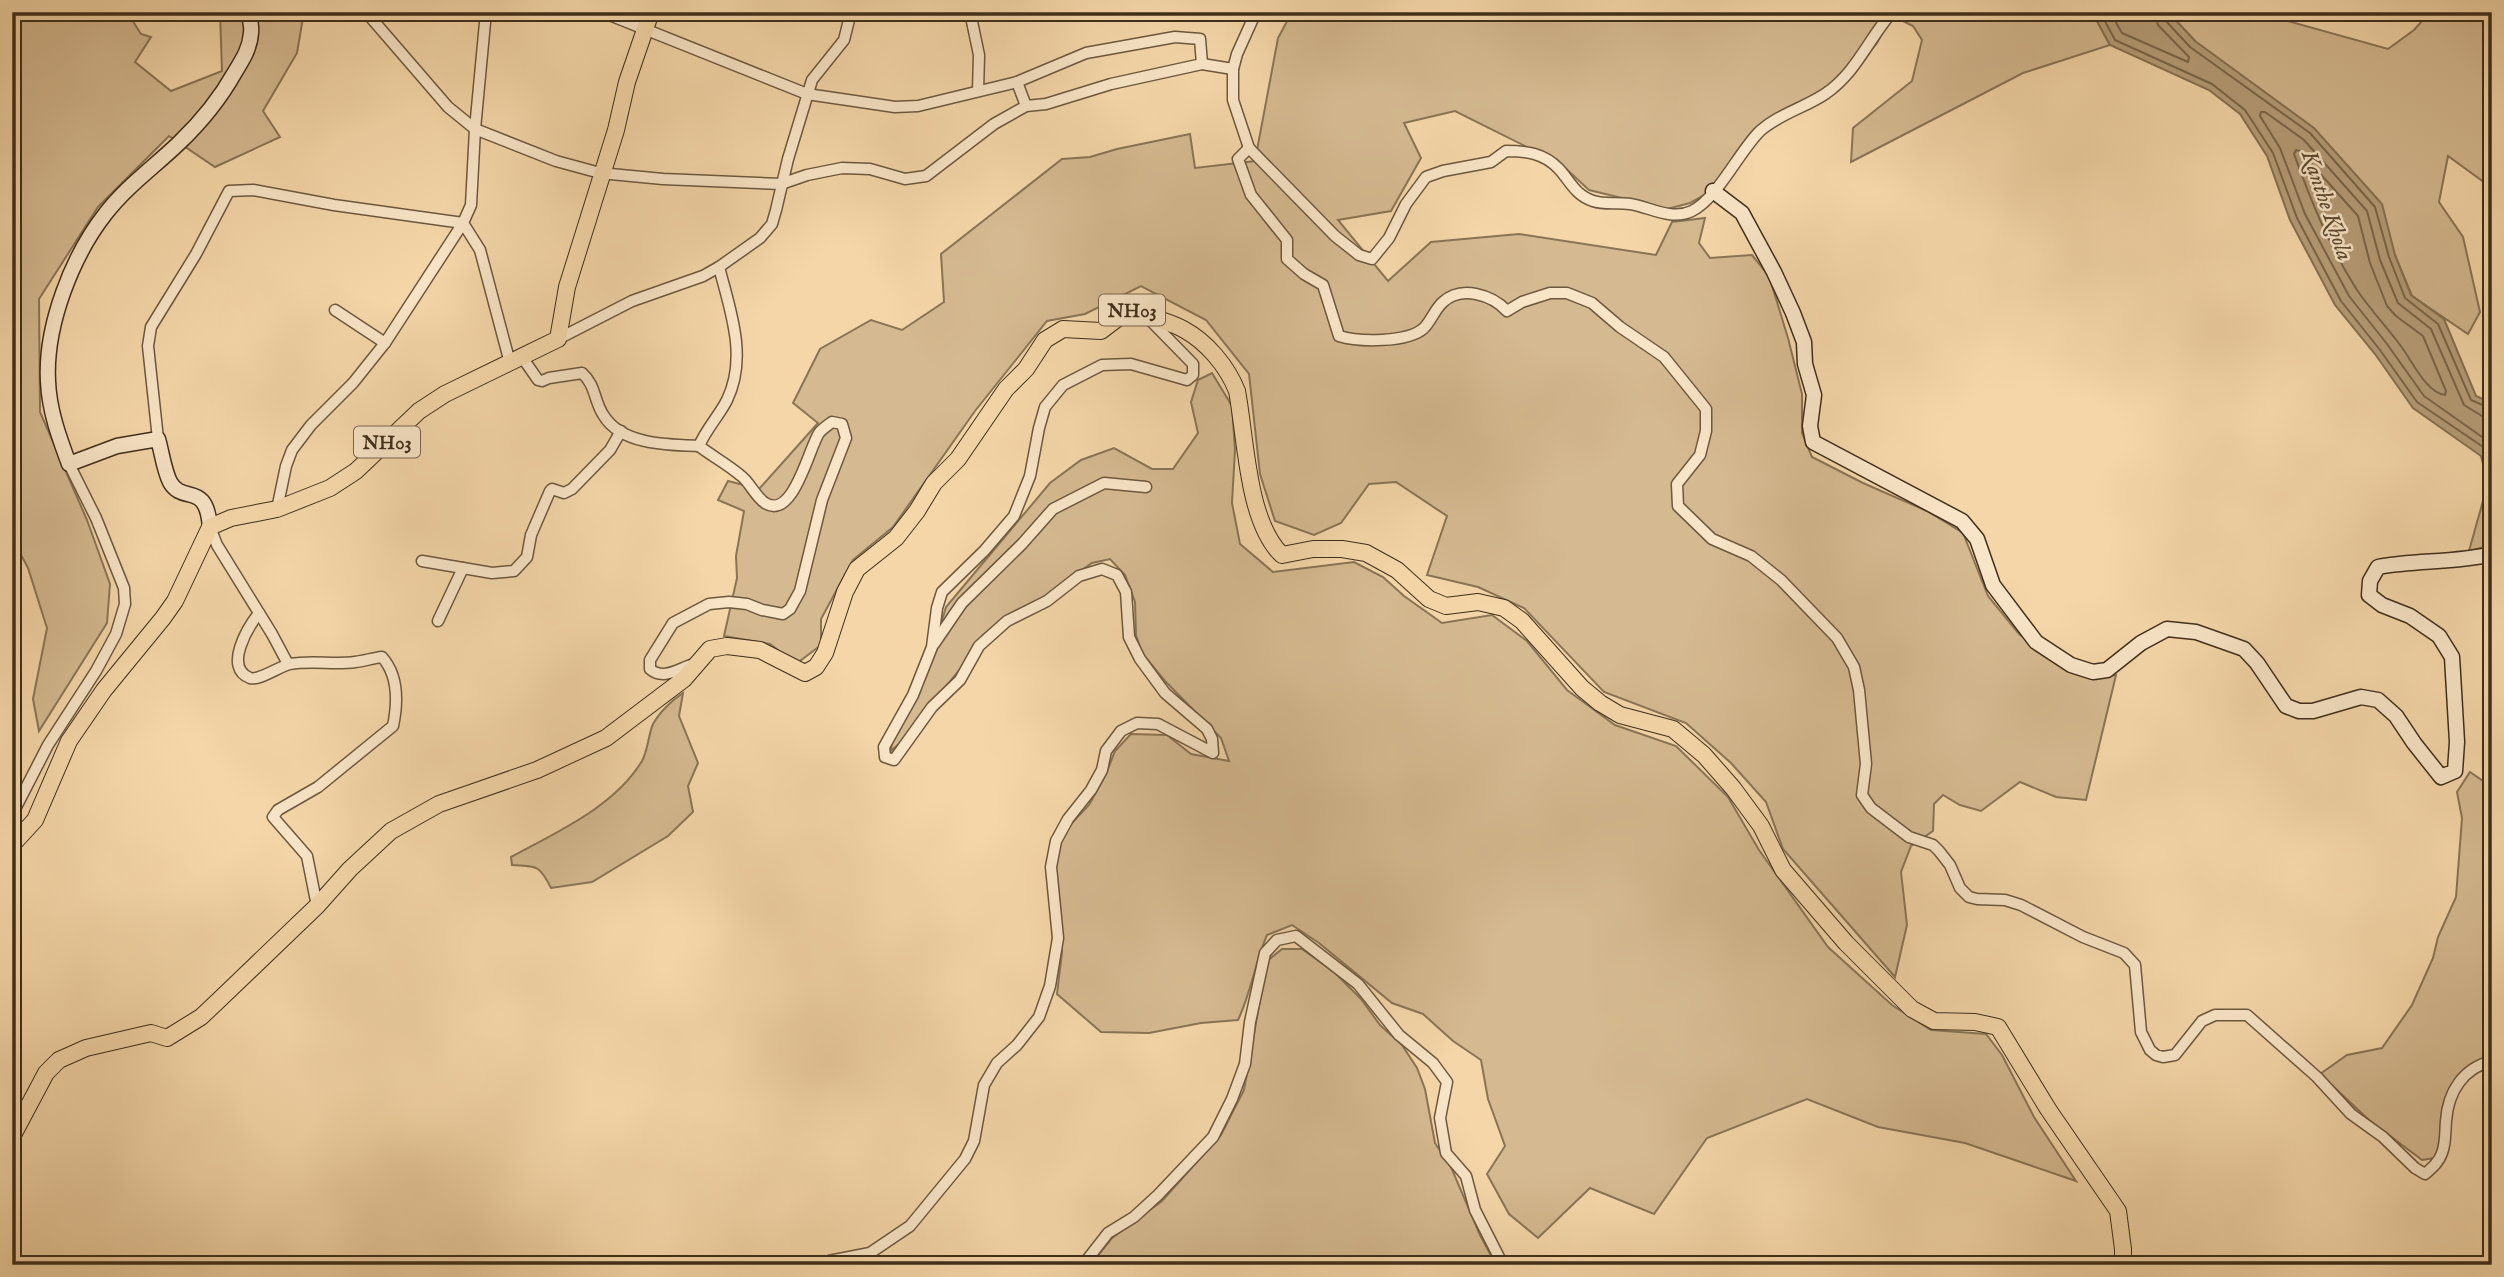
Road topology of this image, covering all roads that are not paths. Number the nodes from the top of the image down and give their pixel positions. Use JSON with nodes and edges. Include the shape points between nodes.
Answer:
{"nodes":[{"id":1,"x":248,"y":12,"type":"edge"},
{"id":2,"x":366,"y":12,"type":"edge"},
{"id":3,"x":486,"y":12,"type":"edge"},
{"id":4,"x":602,"y":12,"type":"edge"},
{"id":5,"x":651,"y":12,"type":"edge"},
{"id":6,"x":851,"y":12,"type":"edge"},
{"id":7,"x":970,"y":12,"type":"edge"},
{"id":8,"x":1256,"y":12,"type":"edge"},
{"id":9,"x":1892,"y":12,"type":"edge"},
{"id":10,"x":644,"y":30,"type":"junction"},
{"id":11,"x":1202,"y":64,"type":"junction"},
{"id":12,"x":1233,"y":69,"type":"junction"},
{"id":13,"x":1017,"y":82,"type":"junction"},
{"id":14,"x":978,"y":91,"type":"junction"},
{"id":15,"x":807,"y":94,"type":"junction"},
{"id":16,"x":1026,"y":106,"type":"junction"},
{"id":17,"x":475,"y":129,"type":"junction"},
{"id":18,"x":1249,"y":148,"type":"junction"},
{"id":19,"x":600,"y":173,"type":"junction"},
{"id":20,"x":781,"y":184,"type":"junction"},
{"id":21,"x":1713,"y":191,"type":"junction"},
{"id":22,"x":463,"y":223,"type":"junction"},
{"id":23,"x":719,"y":267,"type":"junction"},
{"id":24,"x":335,"y":310,"type":"dead end"},
{"id":25,"x":1147,"y":317,"type":"junction"},
{"id":26,"x":558,"y":339,"type":"junction"},
{"id":27,"x":385,"y":344,"type":"junction"},
{"id":28,"x":516,"y":360,"type":"junction"},
{"id":29,"x":621,"y":431,"type":"junction"},
{"id":30,"x":158,"y":439,"type":"junction"},
{"id":31,"x":699,"y":446,"type":"junction"},
{"id":32,"x":69,"y":464,"type":"junction"},
{"id":33,"x":1146,"y":487,"type":"dead end"},
{"id":34,"x":277,"y":509,"type":"junction"},
{"id":35,"x":211,"y":527,"type":"junction"},
{"id":36,"x":2492,"y":554,"type":"edge"},
{"id":37,"x":422,"y":561,"type":"dead end"},
{"id":38,"x":464,"y":568,"type":"junction"},
{"id":39,"x":259,"y":613,"type":"junction"},
{"id":40,"x":438,"y":621,"type":"dead end"},
{"id":41,"x":932,"y":647,"type":"junction"},
{"id":42,"x":288,"y":664,"type":"junction"},
{"id":43,"x":694,"y":664,"type":"junction"},
{"id":44,"x":12,"y":815,"type":"edge"},
{"id":45,"x":12,"y":845,"type":"edge"},
{"id":46,"x":317,"y":905,"type":"junction"},
{"id":47,"x":2492,"y":1061,"type":"edge"},
{"id":48,"x":12,"y":1137,"type":"edge"},
{"id":49,"x":827,"y":1265,"type":"edge"},
{"id":50,"x":1083,"y":1265,"type":"edge"},
{"id":51,"x":1503,"y":1265,"type":"edge"},
{"id":52,"x":2123,"y":1265,"type":"edge"}],
"edges":[{"from":1,"to":32,"type":"street","via":[[252,30],[247,51],[226,89],[180,142],[130,185],[82,247],[47,358],[56,431]]},
{"from":2,"to":17,"type":"street","via":[[449,107]]},
{"from":3,"to":17,"type":"street"},
{"from":4,"to":10,"type":"street"},
{"from":5,"to":10,"type":"main road"},
{"from":6,"to":15,"type":"street","via":[[844,40],[812,80]]},
{"from":7,"to":14,"type":"street","via":[[979,55]]},
{"from":8,"to":12,"type":"street"},
{"from":9,"to":21,"type":"street","via":[[1855,67],[1825,93],[1759,131]]},
{"from":10,"to":15,"type":"street"},
{"from":10,"to":19,"type":"main road"},
{"from":11,"to":12,"type":"street"},
{"from":11,"to":13,"type":"street","via":[[1199,39],[1175,37],[1086,52]]},
{"from":11,"to":16,"type":"street"},
{"from":12,"to":18,"type":"street","via":[[1233,100]]},
{"from":13,"to":14,"type":"street"},
{"from":13,"to":16,"type":"street"},
{"from":14,"to":15,"type":"street","via":[[895,107]]},
{"from":15,"to":20,"type":"street"},
{"from":16,"to":20,"type":"street","via":[[994,124],[926,176],[905,179],[870,169],[842,168]]},
{"from":17,"to":19,"type":"street"},
{"from":17,"to":22,"type":"street","via":[[471,205]]},
{"from":18,"to":21,"type":"street","via":[[1335,236],[1372,259],[1426,177],[1491,162],[1506,150],[1545,157],[1572,187],[1594,202],[1630,204],[1674,215],[1692,211]]},
{"from":18,"to":47,"type":"street","via":[[1238,159],[1251,195],[1287,240],[1287,259],[1323,285],[1339,336],[1365,340],[1412,334],[1423,329],[1446,300],[1463,295],[1482,294],[1507,311],[1550,293],[1567,293],[1592,303],[1664,357],[1706,410],[1700,455],[1677,484],[1678,506],[1712,539],[1751,556],[1781,580],[1837,638],[1854,667],[1859,690],[1866,764],[1862,795],[1871,808],[1909,837],[1933,845],[1969,897],[2021,905],[2124,953],[2134,965],[2141,1032],[2156,1055],[2175,1055],[2202,1021],[2215,1015],[2247,1015],[2351,1114],[2425,1174],[2442,1154],[2456,1085],[2466,1073]]},
{"from":19,"to":20,"type":"street"},
{"from":19,"to":26,"type":"main road","via":[[567,286]]},
{"from":20,"to":23,"type":"street","via":[[772,225]]},
{"from":21,"to":36,"type":"street","via":[[1742,213],[1793,313],[1804,342],[1814,396],[1813,442],[1962,521],[1977,539],[1993,585],[2036,642],[2071,665],[2093,672],[2107,670],[2167,629],[2196,632],[2244,649],[2286,706],[2299,711],[2361,697],[2378,700],[2396,716],[2441,778],[2455,771],[2452,657],[2439,636],[2370,595],[2370,581],[2378,567]]},
{"from":22,"to":27,"type":"street"},
{"from":22,"to":28,"type":"street","via":[[480,250]]},
{"from":22,"to":30,"type":"street","via":[[253,190],[229,191],[151,327],[148,346]]},
{"from":23,"to":26,"type":"street","via":[[632,301]]},
{"from":23,"to":31,"type":"street","via":[[738,339],[735,373],[728,399]]},
{"from":24,"to":27,"type":"street"},
{"from":25,"to":41,"type":"street","via":[[1193,364],[1193,375],[1187,380],[1131,364],[1102,365],[1063,385],[1045,407],[1030,476],[1014,516],[942,592]]},
{"from":25,"to":43,"type":"main road","number":"NH03","via":[[1130,309],[1101,331],[1063,329],[1045,340],[896,538],[857,569],[816,667],[805,673],[760,650],[727,646],[710,649]]},
{"from":25,"to":52,"type":"main road","number":"NH03","via":[[1181,328],[1199,340],[1231,377],[1264,532],[1282,555],[1313,549],[1366,553],[1397,570],[1429,599],[1446,606],[1478,602],[1504,608],[1600,703],[1620,715],[1673,729],[1704,755],[1761,826],[1783,870],[1912,1009],[1934,1021],[1998,1027],[2118,1211]]},
{"from":26,"to":28,"type":"main road","number":"NH03"},
{"from":27,"to":34,"type":"street","via":[[292,450]]},
{"from":28,"to":29,"type":"street","via":[[542,381],[582,373],[590,380],[604,416]]},
{"from":28,"to":34,"type":"main road","number":"NH03","via":[[419,411],[340,482]]},
{"from":29,"to":31,"type":"street","via":[[637,439]]},
{"from":29,"to":38,"type":"street","via":[[610,450],[572,489],[550,491],[531,534],[527,557],[514,571]]},
{"from":30,"to":32,"type":"street","via":[[117,446]]},
{"from":30,"to":35,"type":"street","via":[[170,482],[177,490],[198,495],[209,511]]},
{"from":31,"to":43,"type":"street","via":[[743,476],[768,505],[776,506],[785,502],[797,483],[819,433],[832,422],[842,424],[846,438],[822,500],[800,591],[790,609],[774,613],[729,602],[690,612],[673,623],[650,660],[650,669],[663,675]]},
{"from":32,"to":44,"type":"street","via":[[124,588],[125,604],[116,634],[48,745]]},
{"from":33,"to":41,"type":"street","via":[[1104,483],[1053,509],[962,603]]},
{"from":34,"to":35,"type":"main road","number":"NH03"},
{"from":35,"to":39,"type":"street","via":[[217,545]]},
{"from":35,"to":45,"type":"main road","via":[[175,601],[69,741],[36,820]]},
{"from":37,"to":38,"type":"street"},
{"from":38,"to":40,"type":"street"},
{"from":39,"to":42,"type":"street"},
{"from":39,"to":42,"type":"street","via":[[236,655],[239,668],[254,679]]},
{"from":41,"to":49,"type":"street","via":[[913,695],[884,747],[885,757],[894,760],[932,707],[960,680],[979,646],[1007,621],[1047,601],[1079,576],[1102,569],[1117,575],[1126,592],[1129,637],[1140,659],[1165,692],[1207,729],[1213,753],[1158,724],[1137,723],[1121,731],[1106,751],[1091,790],[1056,841],[1051,867],[1058,938],[1049,986],[1039,1017],[997,1063],[984,1085],[974,1141],[965,1160],[910,1226],[870,1253]]},
{"from":42,"to":46,"type":"street","via":[[354,663],[382,657],[396,685],[393,726],[273,817],[307,856]]},
{"from":43,"to":46,"type":"main road","number":"NH03","via":[[684,679],[606,738],[537,770],[439,804],[391,831]]},
{"from":46,"to":48,"type":"main road","number":"NH03","via":[[201,1017],[180,1031],[167,1038],[151,1033],[86,1048],[59,1060],[46,1073]]},
{"from":50,"to":51,"type":"street","via":[[1108,1233],[1134,1217],[1213,1137],[1245,1064],[1265,954],[1277,940],[1296,936],[1358,984],[1399,1035],[1433,1063],[1447,1082],[1440,1118],[1447,1153],[1466,1176],[1475,1210]]}]}
